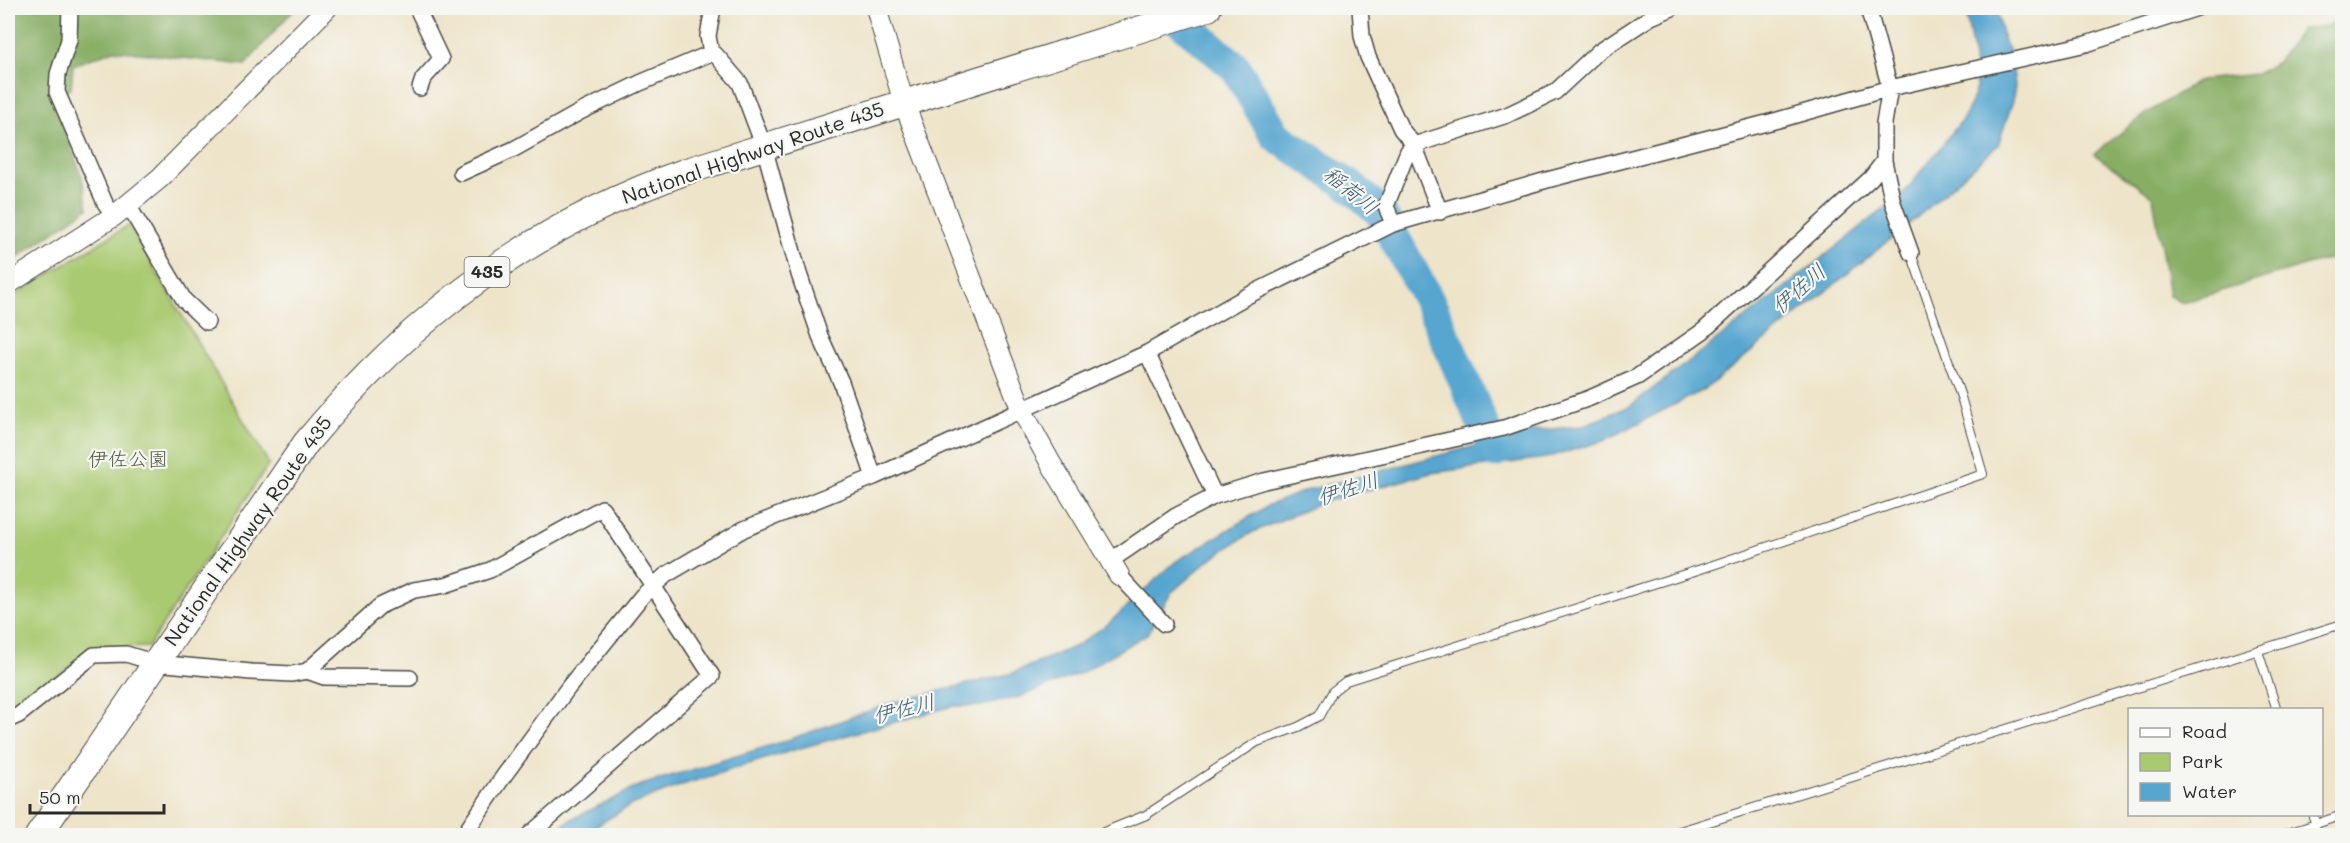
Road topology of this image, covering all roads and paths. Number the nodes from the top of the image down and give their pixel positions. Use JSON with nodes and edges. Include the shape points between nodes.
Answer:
{"nodes":[{"id":1,"x":70,"y":8,"type":"edge"},
{"id":2,"x":327,"y":8,"type":"edge"},
{"id":3,"x":417,"y":8,"type":"edge"},
{"id":4,"x":713,"y":8,"type":"edge"},
{"id":5,"x":876,"y":8,"type":"edge"},
{"id":6,"x":1360,"y":8,"type":"edge"},
{"id":7,"x":1672,"y":8,"type":"edge"},
{"id":8,"x":1869,"y":8,"type":"edge"},
{"id":9,"x":2197,"y":8,"type":"edge"},
{"id":10,"x":1198,"y":10,"type":"edge"},
{"id":11,"x":711,"y":53,"type":"junction"},
{"id":12,"x":420,"y":88,"type":"dead end"},
{"id":13,"x":1890,"y":88,"type":"junction"},
{"id":14,"x":904,"y":103,"type":"junction"},
{"id":15,"x":1414,"y":145,"type":"junction"},
{"id":16,"x":764,"y":147,"type":"junction"},
{"id":17,"x":1886,"y":168,"type":"junction"},
{"id":18,"x":461,"y":173,"type":"dead end"},
{"id":19,"x":121,"y":210,"type":"junction"},
{"id":20,"x":1440,"y":212,"type":"junction"},
{"id":21,"x":1393,"y":224,"type":"junction"},
{"id":22,"x":1911,"y":253,"type":"joint"},
{"id":23,"x":8,"y":284,"type":"edge"},
{"id":24,"x":207,"y":322,"type":"dead end"},
{"id":25,"x":1147,"y":352,"type":"junction"},
{"id":26,"x":1023,"y":411,"type":"junction"},
{"id":27,"x":874,"y":477,"type":"junction"},
{"id":28,"x":1215,"y":496,"type":"junction"},
{"id":29,"x":1115,"y":568,"type":"junction"},
{"id":30,"x":654,"y":584,"type":"junction"},
{"id":31,"x":1164,"y":624,"type":"dead end"},
{"id":32,"x":2343,"y":624,"type":"edge"},
{"id":33,"x":2258,"y":651,"type":"junction"},
{"id":34,"x":156,"y":663,"type":"junction"},
{"id":35,"x":307,"y":671,"type":"junction"},
{"id":36,"x":410,"y":678,"type":"dead end"},
{"id":37,"x":2276,"y":708,"type":"edge"},
{"id":38,"x":8,"y":720,"type":"edge"},
{"id":39,"x":2343,"y":815,"type":"edge"},
{"id":40,"x":2313,"y":816,"type":"edge"},
{"id":41,"x":2316,"y":824,"type":"junction"},
{"id":42,"x":38,"y":836,"type":"edge"},
{"id":43,"x":464,"y":836,"type":"edge"},
{"id":44,"x":528,"y":836,"type":"edge"},
{"id":45,"x":1094,"y":836,"type":"edge"},
{"id":46,"x":1664,"y":836,"type":"edge"},
{"id":47,"x":2279,"y":836,"type":"edge"}],
"edges":[{"from":1,"to":19,"type":"street","via":[[69,40],[58,74],[57,92],[105,203]]},
{"from":2,"to":19,"type":"street","via":[[180,158]]},
{"from":3,"to":12,"type":"street","via":[[441,59]]},
{"from":4,"to":11,"type":"street","via":[[708,36]]},
{"from":5,"to":14,"type":"street"},
{"from":6,"to":15,"type":"street","via":[[1368,57],[1401,129]]},
{"from":7,"to":15,"type":"street","via":[[1599,51],[1555,92],[1507,115]]},
{"from":8,"to":13,"type":"street"},
{"from":9,"to":13,"type":"street","via":[[2086,44]]},
{"from":10,"to":14,"type":"highway","name":"National Highway Route 435","number":"435"},
{"from":11,"to":16,"type":"street","via":[[727,65],[740,83]]},
{"from":11,"to":18,"type":"street","via":[[640,82]]},
{"from":13,"to":17,"type":"street","via":[[1884,123]]},
{"from":13,"to":20,"type":"street"},
{"from":14,"to":16,"type":"highway","name":"National Highway Route 435","number":"435"},
{"from":14,"to":26,"type":"street"},
{"from":15,"to":20,"type":"street"},
{"from":15,"to":21,"type":"street","via":[[1386,206]]},
{"from":16,"to":27,"type":"street","via":[[799,274]]},
{"from":16,"to":34,"type":"highway","name":"National Highway Route 435","number":"435","via":[[638,188],[593,209],[498,265],[417,327],[376,363],[306,442]]},
{"from":17,"to":22,"type":"street"},
{"from":17,"to":28,"type":"street","via":[[1703,331],[1637,377],[1504,428],[1264,481]]},
{"from":19,"to":23,"type":"street"},
{"from":19,"to":24,"type":"street","via":[[184,300]]},
{"from":20,"to":21,"type":"street"},
{"from":21,"to":25,"type":"street","via":[[1249,295]]},
{"from":22,"to":45,"type":"lane","via":[[1983,474],[1701,569],[1346,681],[1333,691],[1319,716],[1257,742],[1146,815]]},
{"from":25,"to":26,"type":"street"},
{"from":25,"to":28,"type":"street"},
{"from":26,"to":27,"type":"street"},
{"from":26,"to":29,"type":"street"},
{"from":27,"to":30,"type":"street","via":[[744,530]]},
{"from":28,"to":29,"type":"street","via":[[1176,516]]},
{"from":29,"to":31,"type":"street"},
{"from":30,"to":35,"type":"street","via":[[602,508],[490,570],[445,585],[414,590],[380,606]]},
{"from":30,"to":43,"type":"street","via":[[568,688]]},
{"from":30,"to":44,"type":"street","via":[[712,676]]},
{"from":32,"to":33,"type":"lane"},
{"from":33,"to":37,"type":"lane"},
{"from":33,"to":46,"type":"lane"},
{"from":34,"to":35,"type":"street","via":[[251,672]]},
{"from":34,"to":38,"type":"street","via":[[126,654],[94,655]]},
{"from":34,"to":42,"type":"highway","name":"National Highway Route 435","number":"435"},
{"from":35,"to":36,"type":"street","via":[[324,677]]},
{"from":39,"to":41,"type":"lane"},
{"from":40,"to":41,"type":"lane"},
{"from":41,"to":47,"type":"lane"}]}
